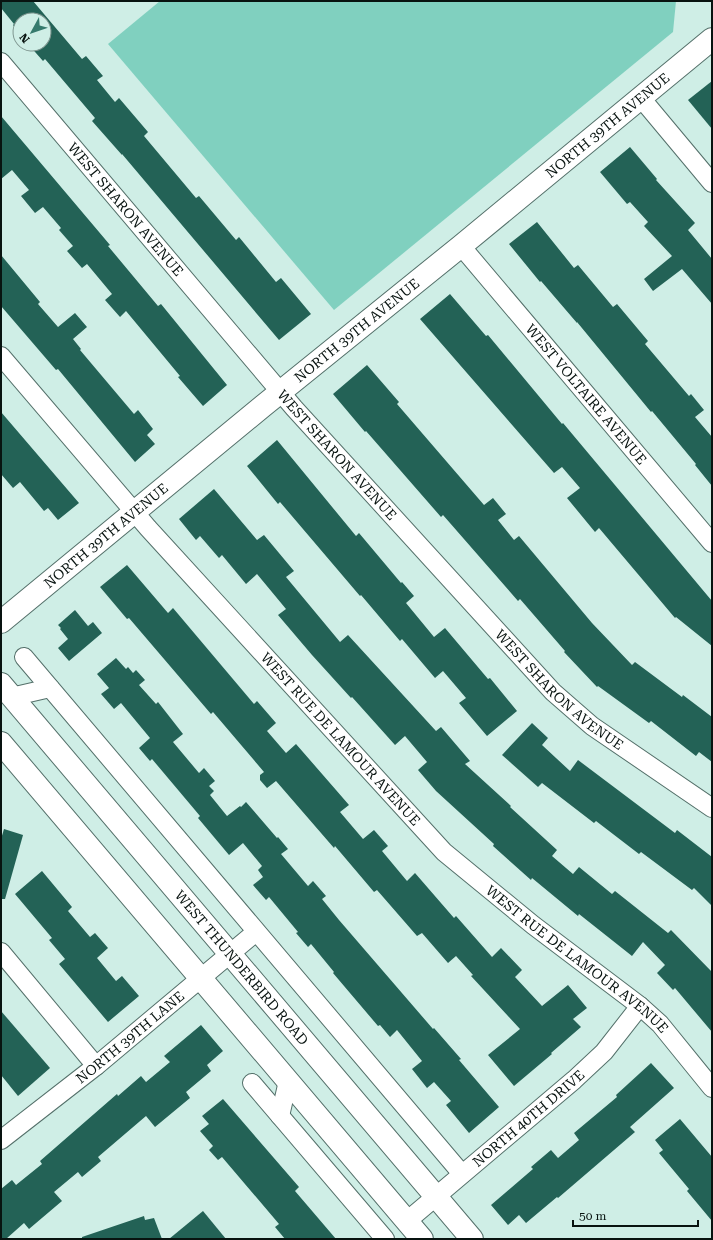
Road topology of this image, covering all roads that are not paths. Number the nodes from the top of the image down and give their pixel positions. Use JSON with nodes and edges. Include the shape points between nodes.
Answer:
{"nodes":[{"id":1,"x":712,"y":39,"type":"edge"},
{"id":2,"x":1,"y":62,"type":"edge"},
{"id":3,"x":640,"y":98,"type":"junction"},
{"id":4,"x":712,"y":183,"type":"edge"},
{"id":5,"x":461,"y":246,"type":"junction"},
{"id":6,"x":1,"y":356,"type":"edge"},
{"id":7,"x":280,"y":392,"type":"junction"},
{"id":8,"x":134,"y":512,"type":"junction"},
{"id":9,"x":712,"y":543,"type":"edge"},
{"id":10,"x":1,"y":622,"type":"edge"},
{"id":11,"x":24,"y":657,"type":"dead end"},
{"id":12,"x":50,"y":688,"type":"junction"},
{"id":13,"x":6,"y":690,"type":"edge"},
{"id":14,"x":1,"y":742,"type":"edge"},
{"id":15,"x":712,"y":808,"type":"edge"},
{"id":16,"x":256,"y":932,"type":"junction"},
{"id":17,"x":1,"y":952,"type":"edge"},
{"id":18,"x":230,"y":954,"type":"junction"},
{"id":19,"x":202,"y":978,"type":"junction"},
{"id":20,"x":640,"y":1006,"type":"junction"},
{"id":21,"x":96,"y":1066,"type":"junction"},
{"id":22,"x":288,"y":1081,"type":"junction"},
{"id":23,"x":252,"y":1083,"type":"dead end"},
{"id":24,"x":712,"y":1088,"type":"edge"},
{"id":25,"x":280,"y":1116,"type":"junction"},
{"id":26,"x":1,"y":1140,"type":"edge"},
{"id":27,"x":462,"y":1174,"type":"junction"},
{"id":28,"x":436,"y":1197,"type":"junction"},
{"id":29,"x":407,"y":1222,"type":"junction"},
{"id":30,"x":385,"y":1239,"type":"edge"},
{"id":31,"x":422,"y":1239,"type":"edge"},
{"id":32,"x":472,"y":1239,"type":"edge"}],
"edges":[{"from":1,"to":3,"type":"main road","name":"NORTH 39TH AVENUE"},
{"from":2,"to":7,"type":"street","name":"WEST SHARON AVENUE"},
{"from":3,"to":4,"type":"street"},
{"from":3,"to":5,"type":"main road","name":"NORTH 39TH AVENUE"},
{"from":5,"to":7,"type":"main road","name":"NORTH 39TH AVENUE"},
{"from":5,"to":9,"type":"street","name":"WEST VOLTAIRE AVENUE"},
{"from":6,"to":8,"type":"street","name":"WEST RUE DE LAMOUR AVENUE"},
{"from":7,"to":8,"type":"main road","name":"NORTH 39TH AVENUE"},
{"from":7,"to":15,"type":"street","name":"WEST SHARON AVENUE","via":[[553,692],[592,726]]},
{"from":8,"to":10,"type":"main road","name":"NORTH 39TH AVENUE"},
{"from":8,"to":20,"type":"street","name":"WEST RUE DE LAMOUR AVENUE","via":[[444,852],[532,925]]},
{"from":11,"to":12,"type":"street"},
{"from":12,"to":13,"type":"street","name":"WEST THUNDERBIRD ROAD"},
{"from":12,"to":16,"type":"street"},
{"from":13,"to":18,"type":"main road","name":"WEST THUNDERBIRD ROAD"},
{"from":14,"to":19,"type":"main road"},
{"from":16,"to":18,"type":"street","name":"NORTH 39TH LANE"},
{"from":16,"to":27,"type":"street"},
{"from":17,"to":21,"type":"street"},
{"from":18,"to":19,"type":"street","name":"NORTH 39TH LANE"},
{"from":18,"to":28,"type":"main road","name":"WEST THUNDERBIRD ROAD"},
{"from":19,"to":21,"type":"street","name":"NORTH 39TH LANE"},
{"from":19,"to":22,"type":"main road"},
{"from":20,"to":24,"type":"street","name":"WEST RUE DE LAMOUR AVENUE","via":[[660,1024]]},
{"from":20,"to":27,"type":"street","name":"NORTH 40TH DRIVE","via":[[604,1052]]},
{"from":21,"to":26,"type":"street","name":"NORTH 39TH LANE"},
{"from":22,"to":25,"type":"street"},
{"from":22,"to":29,"type":"main road"},
{"from":23,"to":25,"type":"street"},
{"from":25,"to":30,"type":"street"},
{"from":27,"to":28,"type":"street","name":"NORTH 40TH DRIVE"},
{"from":28,"to":29,"type":"street","name":"NORTH 40TH DRIVE"},
{"from":28,"to":32,"type":"main road","name":"WEST THUNDERBIRD ROAD"},
{"from":29,"to":31,"type":"main road"}]}
